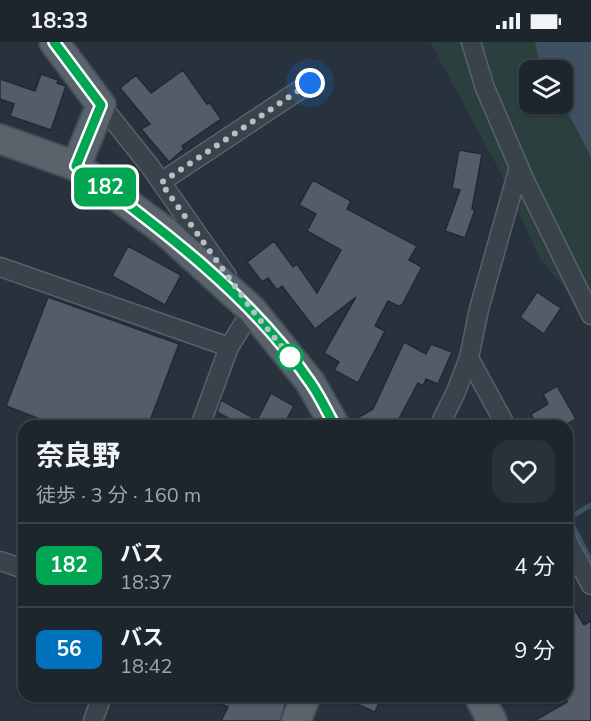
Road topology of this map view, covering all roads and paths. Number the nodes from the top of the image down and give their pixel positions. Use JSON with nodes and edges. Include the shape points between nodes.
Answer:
{"nodes":[{"id":1,"x":54,"y":42,"type":"edge"},
{"id":2,"x":471,"y":42,"type":"edge"},
{"id":3,"x":310,"y":83,"type":"dead end"},
{"id":4,"x":101,"y":105,"type":"junction"},
{"id":5,"x":0,"y":141,"type":"edge"},
{"id":6,"x":76,"y":166,"type":"junction"},
{"id":7,"x":519,"y":167,"type":"junction"},
{"id":8,"x":161,"y":183,"type":"junction"},
{"id":9,"x":0,"y":267,"type":"edge"},
{"id":10,"x":252,"y":310,"type":"junction"},
{"id":11,"x":591,"y":315,"type":"edge"},
{"id":12,"x":229,"y":347,"type":"junction"},
{"id":13,"x":470,"y":358,"type":"junction"},
{"id":14,"x":202,"y":420,"type":"edge"},
{"id":15,"x":332,"y":420,"type":"edge"},
{"id":16,"x":442,"y":420,"type":"edge"},
{"id":17,"x":503,"y":420,"type":"edge"},
{"id":18,"x":573,"y":551,"type":"edge"},
{"id":19,"x":0,"y":561,"type":"edge"},
{"id":20,"x":18,"y":567,"type":"edge"},
{"id":21,"x":591,"y":585,"type":"edge"},
{"id":22,"x":100,"y":702,"type":"edge"},
{"id":23,"x":304,"y":702,"type":"edge"},
{"id":24,"x":482,"y":702,"type":"edge"},
{"id":25,"x":93,"y":721,"type":"edge"},
{"id":26,"x":296,"y":721,"type":"edge"},
{"id":27,"x":492,"y":721,"type":"edge"}],
"edges":[{"from":1,"to":4,"type":"main road"},
{"from":2,"to":7,"type":"street","via":[[485,88]]},
{"from":3,"to":8,"type":"street"},
{"from":4,"to":6,"type":"main road"},
{"from":4,"to":8,"type":"street"},
{"from":5,"to":6,"type":"main road"},
{"from":6,"to":10,"type":"main road","via":[[166,232]]},
{"from":7,"to":11,"type":"street"},
{"from":7,"to":13,"type":"street","via":[[479,309]]},
{"from":8,"to":10,"type":"street"},
{"from":9,"to":12,"type":"street"},
{"from":10,"to":12,"type":"street"},
{"from":10,"to":15,"type":"main road","via":[[310,382]]},
{"from":12,"to":14,"type":"street"},
{"from":13,"to":16,"type":"street"},
{"from":13,"to":17,"type":"street"},
{"from":18,"to":21,"type":"street"},
{"from":19,"to":20,"type":"street"},
{"from":22,"to":25,"type":"street"},
{"from":23,"to":26,"type":"main road"},
{"from":24,"to":27,"type":"main road"}]}
